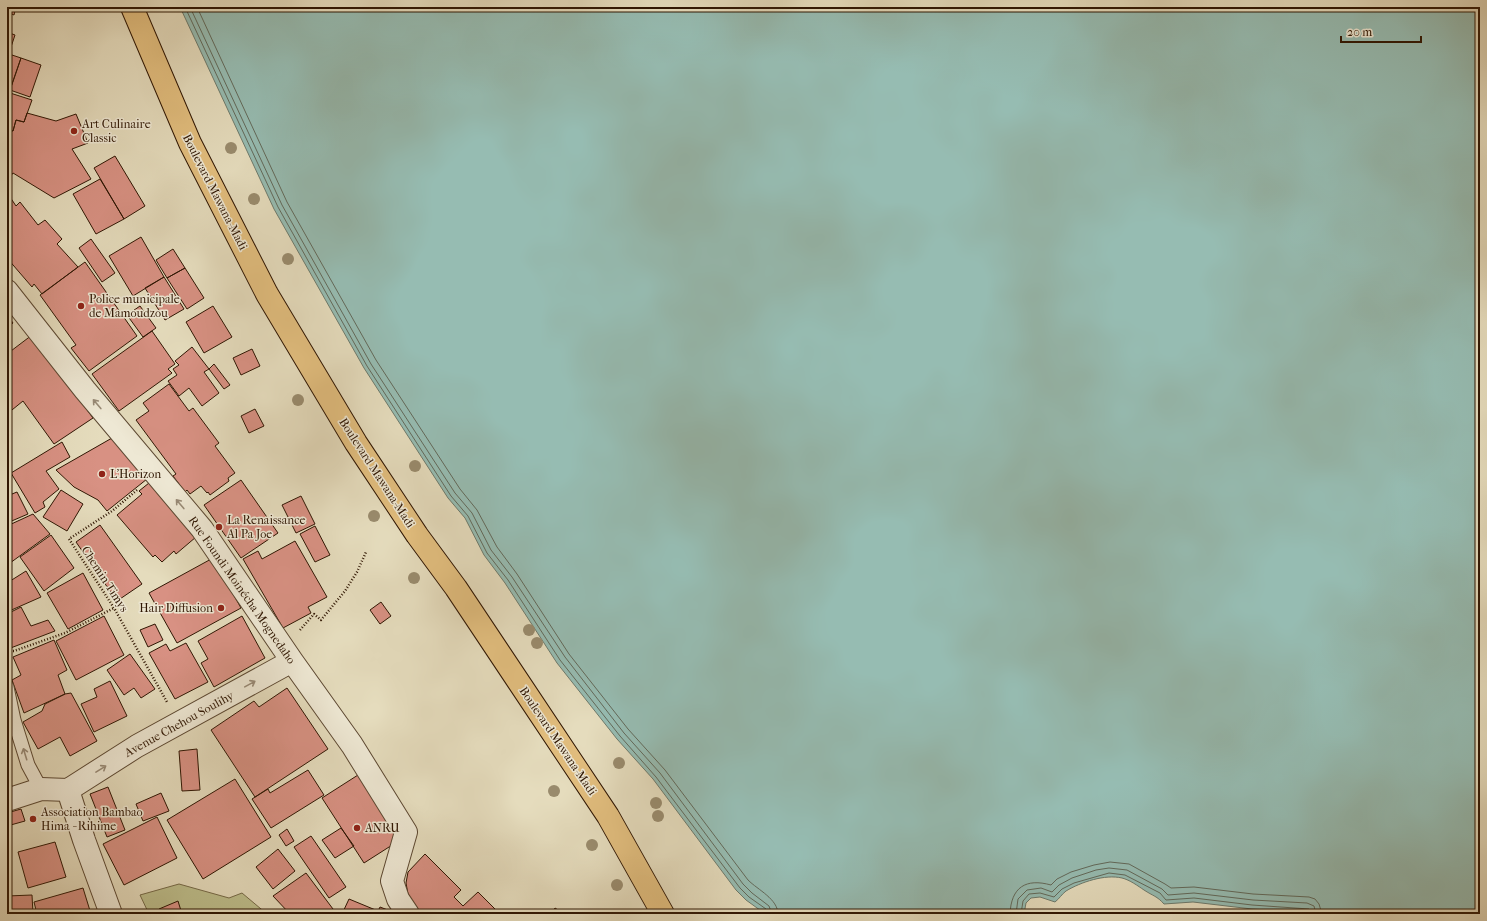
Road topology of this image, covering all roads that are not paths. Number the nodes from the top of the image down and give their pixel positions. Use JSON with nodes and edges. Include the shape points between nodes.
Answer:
{"nodes":[{"id":1,"x":132,"y":7,"type":"edge"},
{"id":2,"x":7,"y":291,"type":"edge"},
{"id":3,"x":292,"y":661,"type":"junction"},
{"id":4,"x":7,"y":687,"type":"edge"},
{"id":5,"x":41,"y":789,"type":"junction"},
{"id":6,"x":68,"y":790,"type":"junction"},
{"id":7,"x":7,"y":800,"type":"edge"},
{"id":8,"x":111,"y":914,"type":"edge"},
{"id":9,"x":408,"y":914,"type":"edge"},
{"id":10,"x":663,"y":914,"type":"edge"}],
"edges":[{"from":1,"to":10,"type":"main road","name":"Boulevard Mawana-Madi","via":[[190,143],[268,294],[356,443],[608,816]]},
{"from":3,"to":2,"type":"street","name":"Rue Foundi Moinécha Mognedaho","one_way":true,"via":[[202,529],[85,390]]},
{"from":6,"to":3,"type":"street","name":"Avenue Chehou Soulihy","one_way":true,"via":[[137,746]]},
{"from":3,"to":9,"type":"street","name":"Rue Foundi Moinécha Mognedaho","via":[[352,745],[406,832],[392,881],[398,899]]},
{"from":5,"to":4,"type":"lane","one_way":true,"via":[[28,765]]},
{"from":5,"to":6,"type":"street"},
{"from":5,"to":7,"type":"street"},
{"from":6,"to":8,"type":"street"}]}
